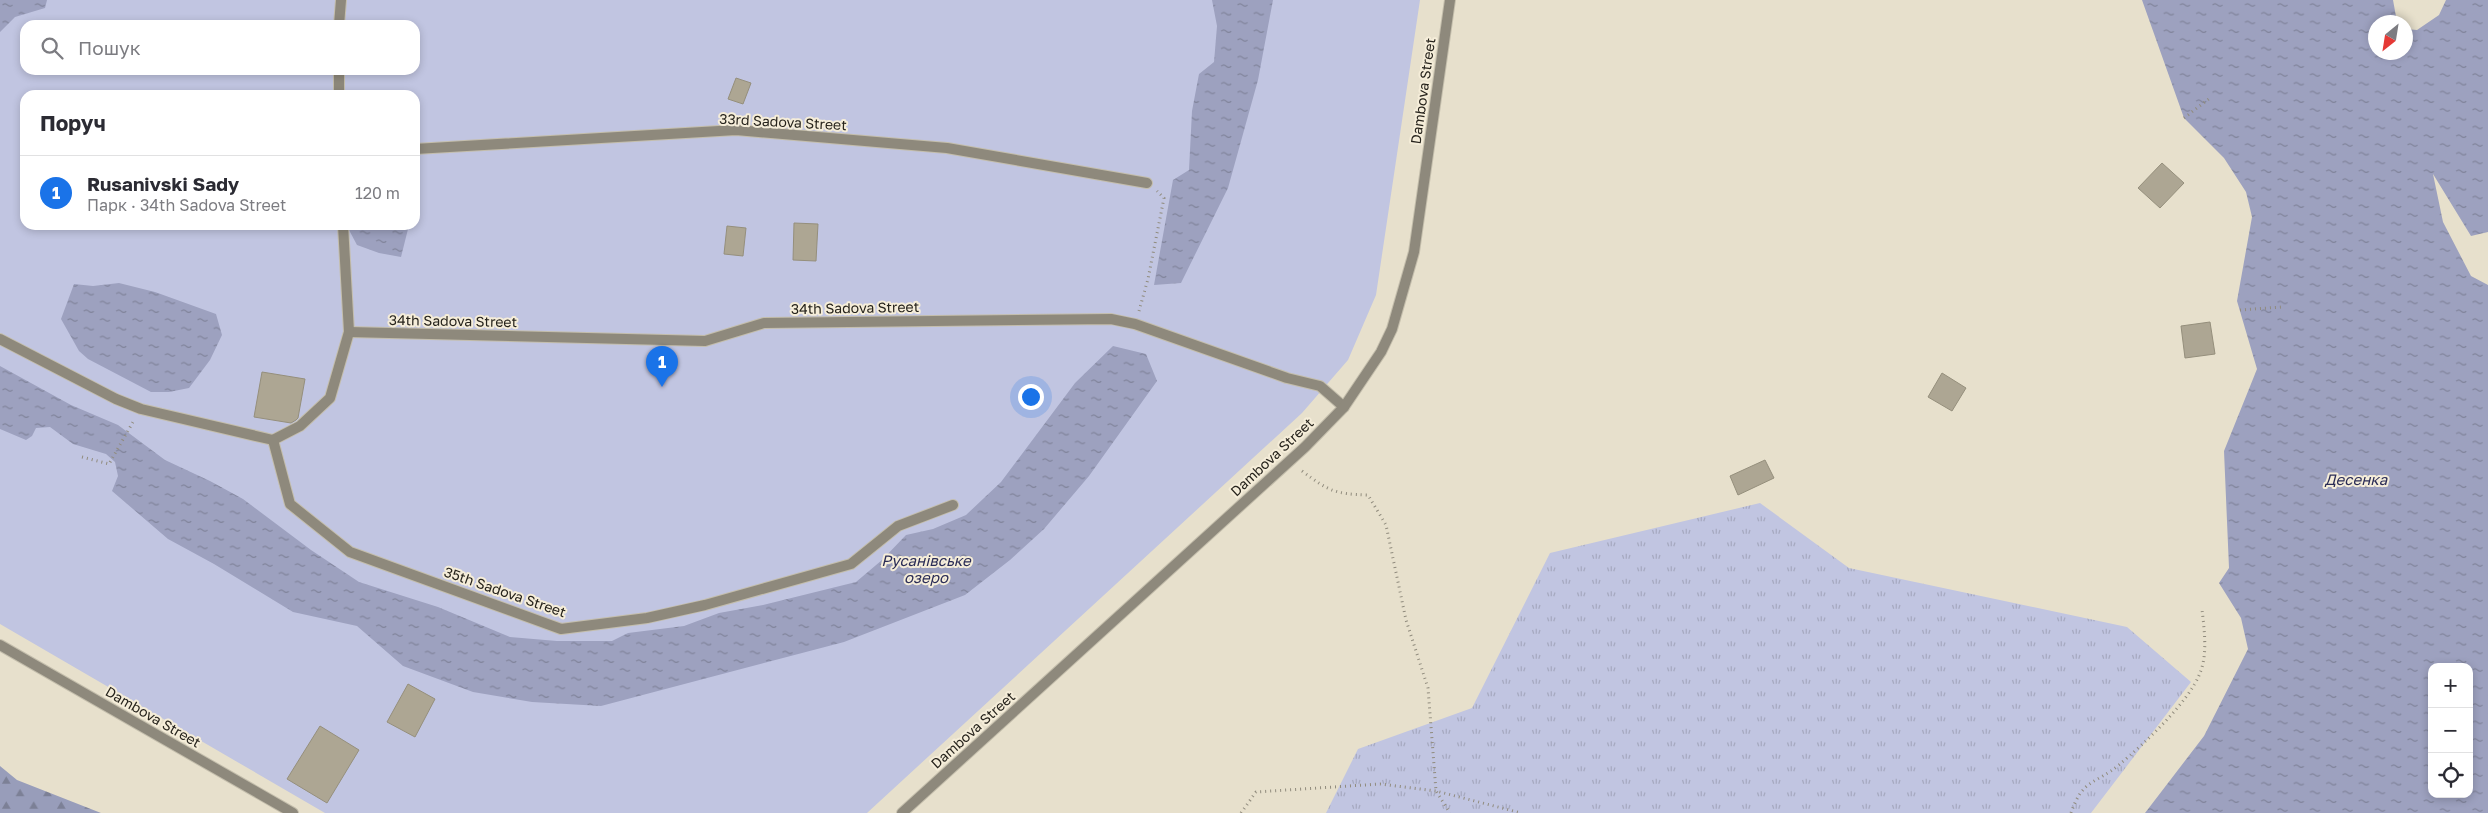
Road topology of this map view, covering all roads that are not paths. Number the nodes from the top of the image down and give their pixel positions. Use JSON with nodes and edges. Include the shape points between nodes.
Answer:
{"nodes":[{"id":1,"x":341,"y":0,"type":"edge"},
{"id":2,"x":1450,"y":0,"type":"edge"},
{"id":3,"x":339,"y":20,"type":"edge"},
{"id":4,"x":339,"y":75,"type":"edge"},
{"id":5,"x":339,"y":90,"type":"edge"},
{"id":6,"x":420,"y":149,"type":"edge"},
{"id":7,"x":1147,"y":182,"type":"road end"},
{"id":8,"x":343,"y":230,"type":"edge"},
{"id":9,"x":349,"y":332,"type":"junction"},
{"id":10,"x":0,"y":339,"type":"edge"},
{"id":11,"x":1344,"y":407,"type":"junction"},
{"id":12,"x":273,"y":440,"type":"junction"},
{"id":13,"x":953,"y":505,"type":"dead end"},
{"id":14,"x":0,"y":645,"type":"edge"},
{"id":15,"x":293,"y":813,"type":"edge"},
{"id":16,"x":902,"y":813,"type":"edge"}],
"edges":[{"from":1,"to":3,"type":"street"},
{"from":2,"to":11,"type":"street","name":"Dambova Street","via":[[1414,252],[1392,329],[1381,352]]},
{"from":4,"to":5,"type":"street"},
{"from":6,"to":7,"type":"street","name":"33rd Sadova Street","via":[[736,130],[947,148]]},
{"from":8,"to":9,"type":"street"},
{"from":9,"to":11,"type":"street","name":"34th Sadova Street","via":[[705,341],[764,323],[1111,319],[1135,324],[1288,378],[1320,386]]},
{"from":9,"to":12,"type":"street","via":[[330,398],[300,426]]},
{"from":10,"to":12,"type":"street","via":[[141,409]]},
{"from":11,"to":16,"type":"street","name":"Dambova Street","via":[[1289,461]]},
{"from":12,"to":13,"type":"street","name":"35th Sadova Street","via":[[290,504],[350,552],[561,629],[647,618],[706,605],[851,564],[898,526]]},
{"from":14,"to":15,"type":"street","name":"Dambova Street"}]}
